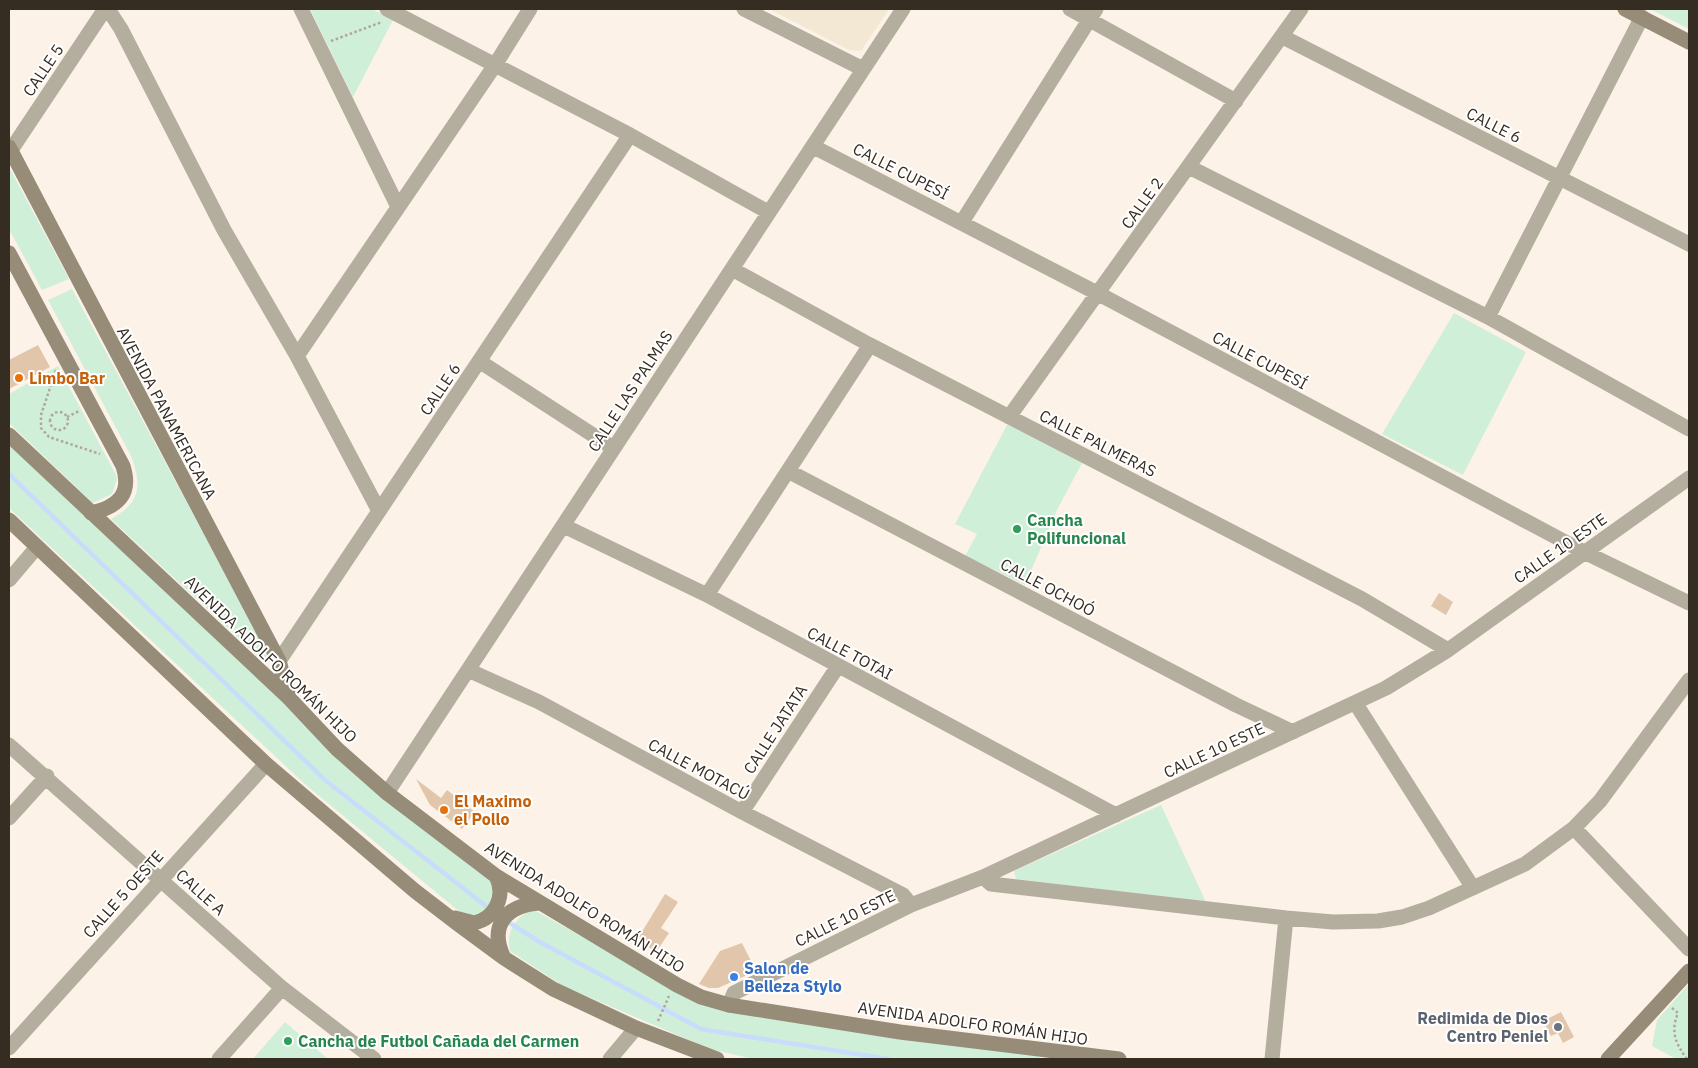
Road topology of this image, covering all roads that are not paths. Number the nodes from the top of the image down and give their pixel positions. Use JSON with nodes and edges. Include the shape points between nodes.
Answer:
{"nodes":[{"id":1,"x":106,"y":9,"type":"edge"},
{"id":2,"x":301,"y":9,"type":"edge"},
{"id":3,"x":530,"y":9,"type":"edge"},
{"id":4,"x":744,"y":9,"type":"edge"},
{"id":5,"x":903,"y":9,"type":"edge"},
{"id":6,"x":1070,"y":9,"type":"edge"},
{"id":7,"x":1302,"y":9,"type":"edge"},
{"id":8,"x":1625,"y":9,"type":"edge"},
{"id":9,"x":393,"y":12,"type":"edge"},
{"id":10,"x":1093,"y":14,"type":"edge"},
{"id":11,"x":1642,"y":17,"type":"junction"},
{"id":12,"x":1283,"y":36,"type":"junction"},
{"id":13,"x":1689,"y":42,"type":"edge"},
{"id":14,"x":495,"y":65,"type":"junction"},
{"id":15,"x":863,"y":69,"type":"junction"},
{"id":16,"x":1236,"y":100,"type":"junction"},
{"id":17,"x":630,"y":135,"type":"junction"},
{"id":18,"x":814,"y":146,"type":"junction"},
{"id":19,"x":10,"y":148,"type":"edge"},
{"id":20,"x":1189,"y":167,"type":"junction"},
{"id":21,"x":1558,"y":177,"type":"junction"},
{"id":22,"x":398,"y":207,"type":"junction"},
{"id":23,"x":768,"y":212,"type":"junction"},
{"id":24,"x":962,"y":222,"type":"junction"},
{"id":25,"x":1689,"y":244,"type":"edge"},
{"id":26,"x":9,"y":253,"type":"edge"},
{"id":27,"x":732,"y":269,"type":"junction"},
{"id":28,"x":1097,"y":293,"type":"junction"},
{"id":29,"x":1488,"y":317,"type":"junction"},
{"id":30,"x":870,"y":345,"type":"junction"},
{"id":31,"x":297,"y":356,"type":"junction"},
{"id":32,"x":479,"y":361,"type":"junction"},
{"id":33,"x":1009,"y":417,"type":"junction"},
{"id":34,"x":1689,"y":429,"type":"edge"},
{"id":35,"x":9,"y":435,"type":"edge"},
{"id":36,"x":613,"y":448,"type":"junction"},
{"id":37,"x":788,"y":470,"type":"junction"},
{"id":38,"x":1689,"y":478,"type":"edge"},
{"id":39,"x":379,"y":512,"type":"junction"},
{"id":40,"x":91,"y":513,"type":"junction"},
{"id":41,"x":9,"y":520,"type":"edge"},
{"id":42,"x":564,"y":526,"type":"junction"},
{"id":43,"x":38,"y":547,"type":"junction"},
{"id":44,"x":1584,"y":552,"type":"junction"},
{"id":45,"x":9,"y":580,"type":"edge"},
{"id":46,"x":707,"y":595,"type":"junction"},
{"id":47,"x":1689,"y":603,"type":"edge"},
{"id":48,"x":1448,"y":650,"type":"junction"},
{"id":49,"x":279,"y":661,"type":"junction"},
{"id":50,"x":838,"y":666,"type":"junction"},
{"id":51,"x":468,"y":670,"type":"junction"},
{"id":52,"x":1689,"y":680,"type":"edge"},
{"id":53,"x":289,"y":698,"type":"junction"},
{"id":54,"x":1356,"y":704,"type":"junction"},
{"id":55,"x":1293,"y":732,"type":"junction"},
{"id":56,"x":9,"y":745,"type":"edge"},
{"id":57,"x":266,"y":764,"type":"junction"},
{"id":58,"x":47,"y":776,"type":"junction"},
{"id":59,"x":387,"y":793,"type":"junction"},
{"id":60,"x":742,"y":812,"type":"junction"},
{"id":61,"x":1116,"y":816,"type":"junction"},
{"id":62,"x":9,"y":818,"type":"edge"},
{"id":63,"x":1574,"y":828,"type":"junction"},
{"id":64,"x":983,"y":877,"type":"junction"},
{"id":65,"x":160,"y":879,"type":"junction"},
{"id":66,"x":497,"y":879,"type":"junction"},
{"id":67,"x":1473,"y":888,"type":"junction"},
{"id":68,"x":415,"y":891,"type":"junction"},
{"id":69,"x":535,"y":903,"type":"junction"},
{"id":70,"x":911,"y":904,"type":"junction"},
{"id":71,"x":1286,"y":918,"type":"junction"},
{"id":72,"x":1689,"y":949,"type":"edge"},
{"id":73,"x":501,"y":952,"type":"junction"},
{"id":74,"x":1689,"y":971,"type":"edge"},
{"id":75,"x":282,"y":988,"type":"junction"},
{"id":76,"x":729,"y":1005,"type":"junction"},
{"id":77,"x":636,"y":1028,"type":"junction"},
{"id":78,"x":11,"y":1041,"type":"edge"},
{"id":79,"x":1043,"y":1056,"type":"edge"},
{"id":80,"x":1073,"y":1057,"type":"edge"},
{"id":81,"x":219,"y":1059,"type":"edge"},
{"id":82,"x":374,"y":1059,"type":"edge"},
{"id":83,"x":610,"y":1059,"type":"edge"},
{"id":84,"x":717,"y":1059,"type":"edge"},
{"id":85,"x":1119,"y":1059,"type":"edge"},
{"id":86,"x":1272,"y":1059,"type":"edge"},
{"id":87,"x":1608,"y":1059,"type":"edge"}],
"edges":[{"from":1,"to":19,"type":"street","name":"CALLE 5"},
{"from":1,"to":31,"type":"street","via":[[121,29],[224,230]]},
{"from":2,"to":22,"type":"street"},
{"from":3,"to":14,"type":"street"},
{"from":4,"to":15,"type":"street"},
{"from":5,"to":15,"type":"street","name":"CALLE LAS PALMAS"},
{"from":6,"to":10,"type":"street"},
{"from":7,"to":12,"type":"street","name":"CALLE 2"},
{"from":8,"to":11,"type":"main road"},
{"from":9,"to":14,"type":"street"},
{"from":10,"to":16,"type":"street"},
{"from":10,"to":24,"type":"street"},
{"from":11,"to":13,"type":"main road"},
{"from":11,"to":21,"type":"street"},
{"from":12,"to":16,"type":"street","name":"CALLE 2"},
{"from":12,"to":21,"type":"street","name":"CALLE 6"},
{"from":14,"to":17,"type":"street"},
{"from":14,"to":22,"type":"street"},
{"from":15,"to":18,"type":"street","name":"CALLE LAS PALMAS"},
{"from":16,"to":20,"type":"street","name":"CALLE 2"},
{"from":17,"to":23,"type":"street"},
{"from":17,"to":32,"type":"street","name":"CALLE 6"},
{"from":18,"to":23,"type":"street","name":"CALLE LAS PALMAS"},
{"from":18,"to":24,"type":"street","name":"CALLE CUPESÍ"},
{"from":19,"to":49,"type":"main road","name":"AVENIDA PANAMERICANA","via":[[144,409]]},
{"from":20,"to":28,"type":"street","name":"CALLE 2"},
{"from":20,"to":29,"type":"street"},
{"from":21,"to":25,"type":"street","name":"CALLE 6"},
{"from":21,"to":29,"type":"street"},
{"from":22,"to":31,"type":"street"},
{"from":23,"to":27,"type":"street","name":"CALLE LAS PALMAS"},
{"from":24,"to":28,"type":"street","name":"CALLE CUPESÍ"},
{"from":26,"to":40,"type":"main road","via":[[127,478],[126,488],[113,506]]},
{"from":27,"to":30,"type":"street","name":"CALLE PALMERAS"},
{"from":27,"to":36,"type":"street","name":"CALLE LAS PALMAS"},
{"from":28,"to":33,"type":"street","name":"CALLE 2"},
{"from":28,"to":44,"type":"street","name":"CALLE CUPESÍ"},
{"from":29,"to":34,"type":"street"},
{"from":30,"to":33,"type":"street","name":"CALLE PALMERAS"},
{"from":30,"to":37,"type":"street"},
{"from":31,"to":39,"type":"street"},
{"from":32,"to":36,"type":"street"},
{"from":32,"to":39,"type":"street","name":"CALLE 6"},
{"from":33,"to":48,"type":"street","name":"CALLE PALMERAS","via":[[1362,599]]},
{"from":35,"to":40,"type":"main road","name":"AVENIDA ADOLFO ROMÁN HIJO"},
{"from":36,"to":42,"type":"street","name":"CALLE LAS PALMAS"},
{"from":37,"to":46,"type":"street"},
{"from":37,"to":55,"type":"street","name":"CALLE OCHOÓ"},
{"from":38,"to":44,"type":"street","name":"CALLE 10 ESTE"},
{"from":39,"to":49,"type":"street","name":"CALLE 6"},
{"from":40,"to":53,"type":"main road","name":"AVENIDA ADOLFO ROMÁN HIJO"},
{"from":41,"to":43,"type":"main road"},
{"from":42,"to":46,"type":"street","name":"CALLE TOTAI"},
{"from":42,"to":51,"type":"street","name":"CALLE LAS PALMAS"},
{"from":43,"to":45,"type":"street"},
{"from":43,"to":57,"type":"main road"},
{"from":44,"to":47,"type":"street","name":"CALLE CUPESÍ"},
{"from":44,"to":48,"type":"street","name":"CALLE 10 ESTE"},
{"from":46,"to":50,"type":"street","name":"CALLE TOTAI"},
{"from":48,"to":54,"type":"street","name":"CALLE 10 ESTE"},
{"from":49,"to":53,"type":"main road","name":"AVENIDA PANAMERICANA"},
{"from":50,"to":60,"type":"street","name":"CALLE JATATA"},
{"from":50,"to":61,"type":"street","name":"CALLE TOTAI"},
{"from":51,"to":59,"type":"street","name":"CALLE LAS PALMAS"},
{"from":51,"to":60,"type":"street","name":"CALLE MOTACÚ","via":[[539,702]]},
{"from":52,"to":63,"type":"street","via":[[1600,801]]},
{"from":53,"to":59,"type":"main road","name":"AVENIDA ADOLFO ROMÁN HIJO","via":[[337,749]]},
{"from":54,"to":55,"type":"street","name":"CALLE 10 ESTE"},
{"from":54,"to":67,"type":"street"},
{"from":55,"to":61,"type":"street","name":"CALLE 10 ESTE"},
{"from":56,"to":58,"type":"street","name":"CALLE A"},
{"from":57,"to":65,"type":"street","name":"CALLE 5 OESTE"},
{"from":57,"to":68,"type":"main road"},
{"from":58,"to":62,"type":"street"},
{"from":58,"to":65,"type":"street","name":"CALLE A"},
{"from":59,"to":66,"type":"main road","name":"AVENIDA ADOLFO ROMÁN HIJO"},
{"from":60,"to":70,"type":"street","name":"CALLE MOTACÚ","via":[[903,895]]},
{"from":61,"to":64,"type":"street","name":"CALLE 10 ESTE"},
{"from":63,"to":67,"type":"street","via":[[1525,864]]},
{"from":63,"to":72,"type":"street"},
{"from":64,"to":70,"type":"street","name":"CALLE 10 ESTE"},
{"from":64,"to":71,"type":"street","via":[[991,884]]},
{"from":65,"to":75,"type":"street","name":"CALLE A"},
{"from":65,"to":78,"type":"street","name":"CALLE 5 OESTE"},
{"from":66,"to":68,"type":"main road","via":[[498,903],[490,915],[478,922],[467,923],[457,919],[431,898]]},
{"from":66,"to":69,"type":"main road","name":"AVENIDA ADOLFO ROMÁN HIJO"},
{"from":67,"to":71,"type":"street","via":[[1429,908],[1378,921]]},
{"from":68,"to":73,"type":"main road"},
{"from":69,"to":73,"type":"main road","via":[[514,908],[505,916],[499,929]]},
{"from":69,"to":76,"type":"main road","name":"AVENIDA ADOLFO ROMÁN HIJO","via":[[677,985],[701,997]]},
{"from":70,"to":76,"type":"street","name":"CALLE 10 ESTE","via":[[734,993]]},
{"from":71,"to":86,"type":"street"},
{"from":73,"to":77,"type":"main road","via":[[553,989]]},
{"from":74,"to":87,"type":"main road"},
{"from":75,"to":81,"type":"street"},
{"from":75,"to":82,"type":"street","name":"CALLE A"},
{"from":76,"to":79,"type":"main road","name":"AVENIDA ADOLFO ROMÁN HIJO"},
{"from":77,"to":83,"type":"street"},
{"from":77,"to":84,"type":"main road"},
{"from":79,"to":80,"type":"main road","name":"AVENIDA ADOLFO ROMÁN HIJO"},
{"from":80,"to":85,"type":"main road","name":"AVENIDA ADOLFO ROMÁN HIJO"}]}
